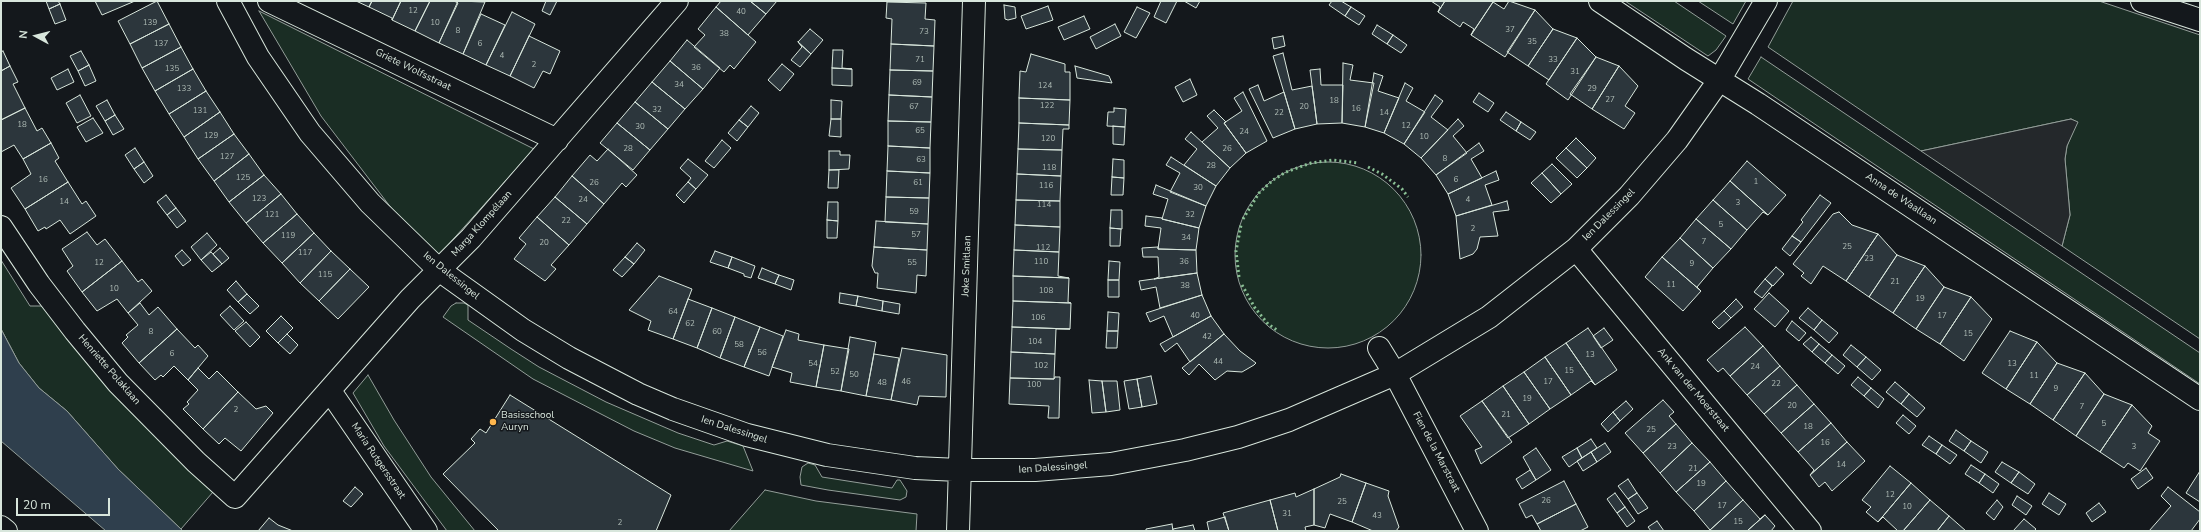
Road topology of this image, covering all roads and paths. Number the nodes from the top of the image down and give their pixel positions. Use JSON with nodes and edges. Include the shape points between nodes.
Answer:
{"nodes":[{"id":1,"x":228,"y":1,"type":"edge"},
{"id":2,"x":269,"y":1,"type":"edge"},
{"id":3,"x":677,"y":1,"type":"edge"},
{"id":4,"x":974,"y":1,"type":"edge"},
{"id":5,"x":1600,"y":1,"type":"edge"},
{"id":6,"x":1766,"y":1,"type":"edge"},
{"id":7,"x":2142,"y":1,"type":"edge"},
{"id":8,"x":2200,"y":20,"type":"edge"},
{"id":9,"x":1720,"y":79,"type":"junction"},
{"id":10,"x":557,"y":140,"type":"junction"},
{"id":11,"x":1,"y":227,"type":"edge"},
{"id":12,"x":1576,"y":248,"type":"junction"},
{"id":13,"x":439,"y":270,"type":"junction"},
{"id":14,"x":1379,"y":348,"type":"dead end"},
{"id":15,"x":1395,"y":374,"type":"junction"},
{"id":16,"x":330,"y":391,"type":"junction"},
{"id":17,"x":2200,"y":399,"type":"edge"},
{"id":18,"x":959,"y":470,"type":"junction"},
{"id":19,"x":235,"y":497,"type":"joint"},
{"id":20,"x":1,"y":527,"type":"edge"},
{"id":21,"x":6,"y":531,"type":"edge"},
{"id":22,"x":426,"y":531,"type":"edge"},
{"id":23,"x":958,"y":531,"type":"edge"},
{"id":24,"x":1477,"y":531,"type":"edge"},
{"id":25,"x":1810,"y":531,"type":"edge"}],
"edges":[{"from":1,"to":13,"type":"street","name":"Ien Dalessingel","via":[[258,57],[310,133],[370,203]]},
{"from":2,"to":10,"type":"street","name":"Griete Wolfsstraat"},
{"from":3,"to":10,"type":"street","name":"Marga Klompélaan"},
{"from":4,"to":18,"type":"street","name":"Joke Smitlaan"},
{"from":5,"to":9,"type":"street","name":"Anna de Waallaan"},
{"from":6,"to":9,"type":"street","name":"Ien Dalessingel"},
{"from":7,"to":8,"type":"street"},
{"from":9,"to":12,"type":"street","name":"Ien Dalessingel","via":[[1677,140],[1638,185]]},
{"from":9,"to":17,"type":"street","name":"Anna de Waallaan"},
{"from":10,"to":13,"type":"street","name":"Marga Klompélaan","via":[[471,238]]},
{"from":11,"to":19,"type":"street","name":"Henriette Polaklaan","via":[[48,295],[118,383],[196,462]]},
{"from":12,"to":15,"type":"street","name":"Ien Dalessingel","via":[[1489,317]]},
{"from":12,"to":25,"type":"street","name":"Ank van der Moerstraat"},
{"from":13,"to":16,"type":"street","name":"Marga Klompélaan","via":[[410,299]]},
{"from":13,"to":18,"type":"street","name":"Ien Dalessingel","via":[[523,330],[569,358],[603,377],[681,412],[747,435],[827,455],[915,468]]},
{"from":14,"to":15,"type":"street"},
{"from":15,"to":18,"type":"street","name":"Ien Dalessingel","via":[[1289,420],[1238,437],[1185,450],[1111,464],[1050,469]]},
{"from":15,"to":24,"type":"street","name":"Fien de la Marstraat"},
{"from":16,"to":19,"type":"street","name":"Marga Klompélaan"},
{"from":16,"to":22,"type":"street","name":"Maria Rutgersstraat"},
{"from":18,"to":23,"type":"street","name":"Joke Smitlaan"},
{"from":20,"to":21,"type":"street"}]}
